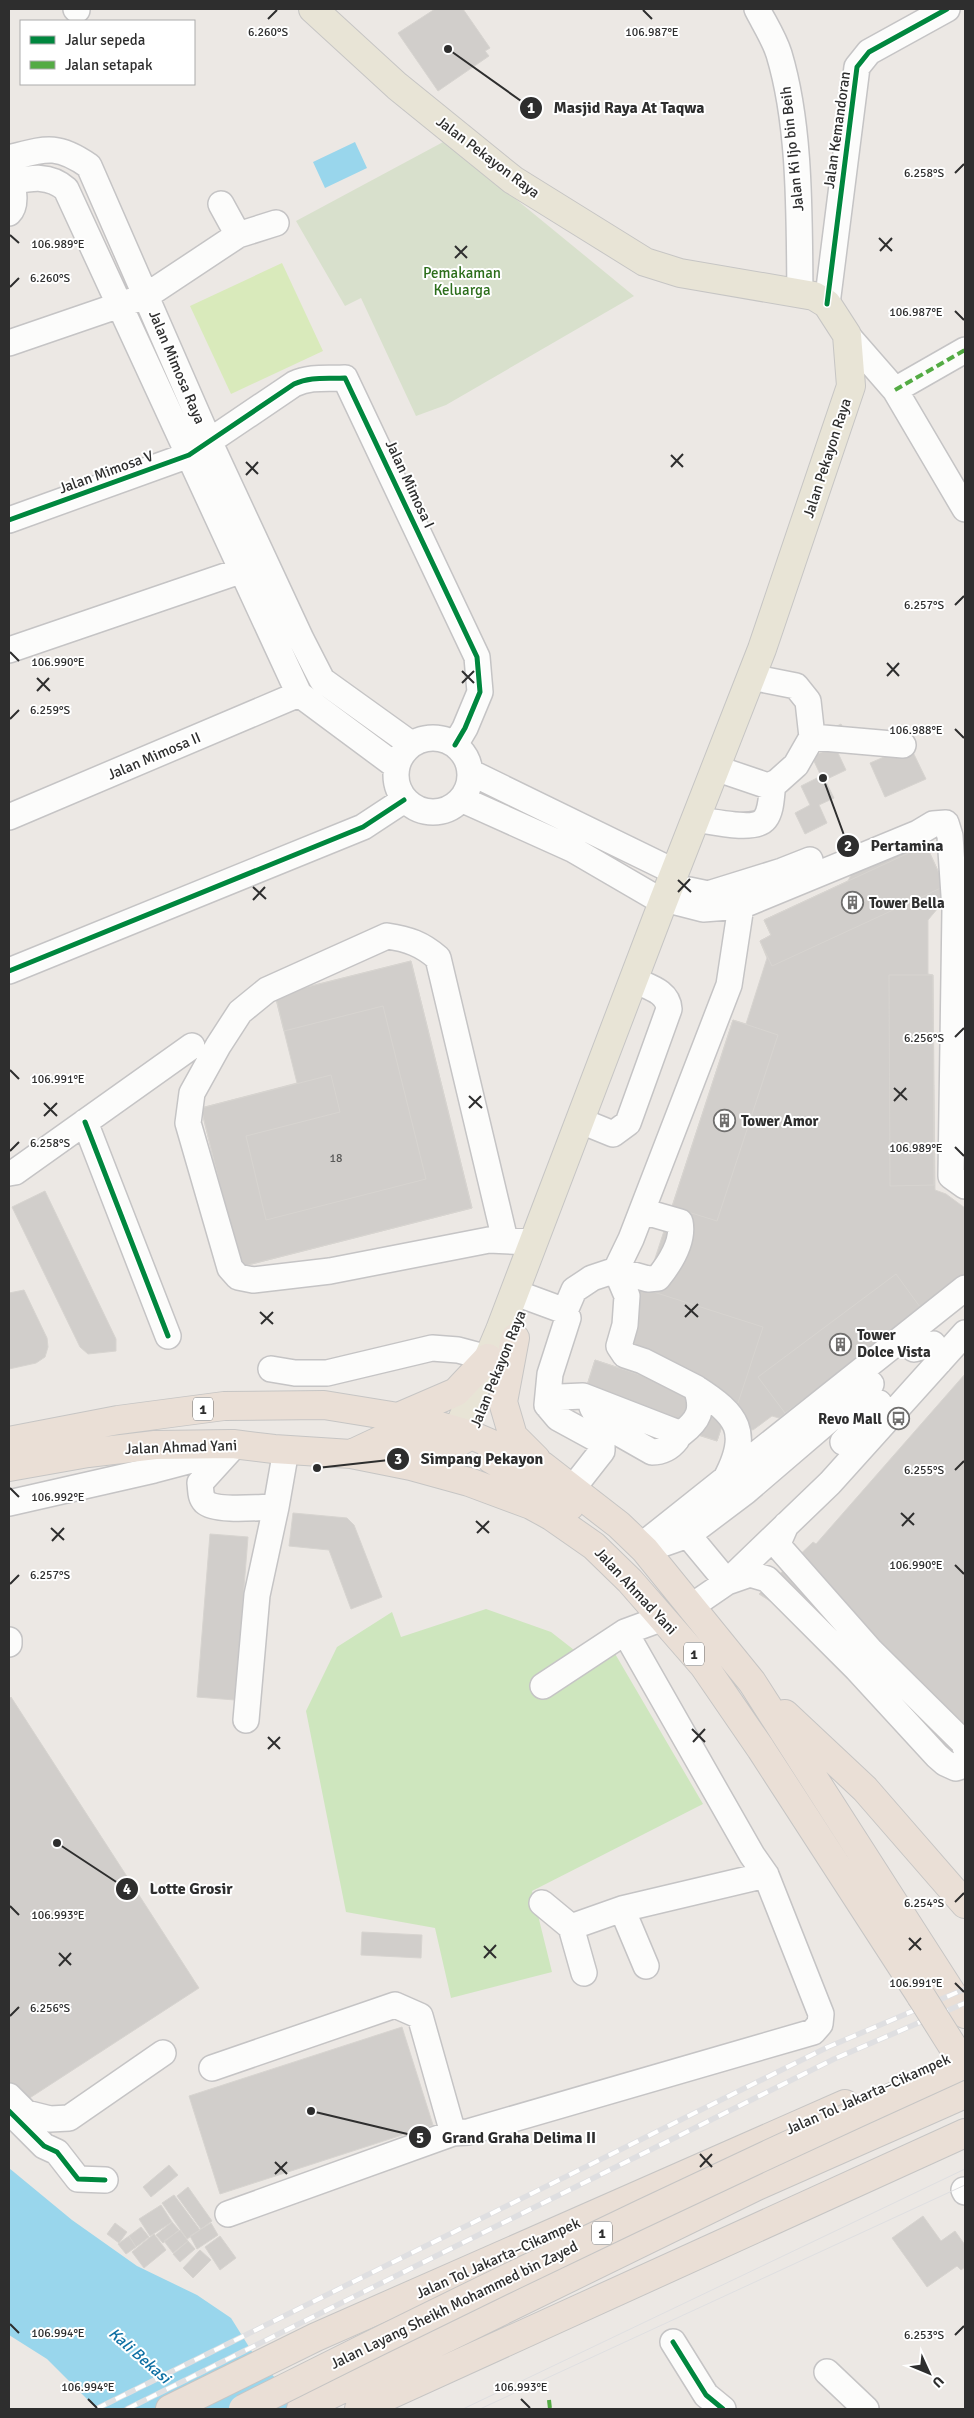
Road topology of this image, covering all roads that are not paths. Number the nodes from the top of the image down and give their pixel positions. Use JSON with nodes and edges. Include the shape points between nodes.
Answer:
{"nodes":[{"id":1,"x":313,"y":9,"type":"edge"},
{"id":2,"x":757,"y":9,"type":"edge"},
{"id":3,"x":947,"y":9,"type":"edge"},
{"id":4,"x":10,"y":170,"type":"edge"},
{"id":5,"x":221,"y":204,"type":"dead end"},
{"id":6,"x":9,"y":213,"type":"edge"},
{"id":7,"x":276,"y":223,"type":"dead end"},
{"id":8,"x":238,"y":235,"type":"junction"},
{"id":9,"x":800,"y":294,"type":"junction"},
{"id":10,"x":146,"y":296,"type":"junction"},
{"id":11,"x":118,"y":304,"type":"junction"},
{"id":12,"x":827,"y":304,"type":"junction"},
{"id":13,"x":846,"y":335,"type":"junction"},
{"id":14,"x":9,"y":343,"type":"edge"},
{"id":15,"x":965,"y":350,"type":"edge"},
{"id":16,"x":895,"y":390,"type":"junction"},
{"id":17,"x":199,"y":448,"type":"junction"},
{"id":18,"x":965,"y":509,"type":"edge"},
{"id":19,"x":9,"y":520,"type":"edge"},
{"id":20,"x":240,"y":571,"type":"junction"},
{"id":21,"x":301,"y":639,"type":"junction"},
{"id":22,"x":9,"y":650,"type":"edge"},
{"id":23,"x":278,"y":650,"type":"junction"},
{"id":24,"x":751,"y":677,"type":"junction"},
{"id":25,"x":299,"y":694,"type":"junction"},
{"id":26,"x":812,"y":737,"type":"junction"},
{"id":27,"x":412,"y":744,"type":"junction"},
{"id":28,"x":455,"y":745,"type":"junction"},
{"id":29,"x":903,"y":745,"type":"dead end"},
{"id":30,"x":396,"y":766,"type":"junction"},
{"id":31,"x":715,"y":768,"type":"junction"},
{"id":32,"x":470,"y":772,"type":"junction"},
{"id":33,"x":773,"y":784,"type":"junction"},
{"id":34,"x":461,"y":799,"type":"junction"},
{"id":35,"x":404,"y":800,"type":"junction"},
{"id":36,"x":9,"y":817,"type":"edge"},
{"id":37,"x":695,"y":819,"type":"junction"},
{"id":38,"x":668,"y":890,"type":"junction"},
{"id":39,"x":965,"y":900,"type":"edge"},
{"id":40,"x":741,"y":906,"type":"junction"},
{"id":41,"x":9,"y":971,"type":"edge"},
{"id":42,"x":633,"y":982,"type":"junction"},
{"id":43,"x":192,"y":1046,"type":"dead end"},
{"id":44,"x":581,"y":1121,"type":"junction"},
{"id":45,"x":85,"y":1122,"type":"junction"},
{"id":46,"x":958,"y":1127,"type":"edge"},
{"id":47,"x":9,"y":1173,"type":"edge"},
{"id":48,"x":965,"y":1186,"type":"edge"},
{"id":49,"x":642,"y":1211,"type":"junction"},
{"id":50,"x":504,"y":1240,"type":"junction"},
{"id":51,"x":532,"y":1242,"type":"junction"},
{"id":52,"x":616,"y":1270,"type":"junction"},
{"id":53,"x":965,"y":1288,"type":"edge"},
{"id":54,"x":529,"y":1292,"type":"junction"},
{"id":55,"x":567,"y":1306,"type":"junction"},
{"id":56,"x":965,"y":1311,"type":"edge"},
{"id":57,"x":965,"y":1333,"type":"edge"},
{"id":58,"x":168,"y":1336,"type":"dead end"},
{"id":59,"x":515,"y":1338,"type":"junction"},
{"id":60,"x":914,"y":1349,"type":"junction"},
{"id":61,"x":488,"y":1358,"type":"junction"},
{"id":62,"x":939,"y":1362,"type":"junction"},
{"id":63,"x":271,"y":1369,"type":"dead end"},
{"id":64,"x":696,"y":1388,"type":"junction"},
{"id":65,"x":547,"y":1405,"type":"junction"},
{"id":66,"x":398,"y":1417,"type":"junction"},
{"id":67,"x":830,"y":1420,"type":"junction"},
{"id":68,"x":471,"y":1436,"type":"junction"},
{"id":69,"x":9,"y":1440,"type":"edge"},
{"id":70,"x":850,"y":1447,"type":"junction"},
{"id":71,"x":280,"y":1449,"type":"junction"},
{"id":72,"x":230,"y":1450,"type":"junction"},
{"id":73,"x":351,"y":1454,"type":"junction"},
{"id":74,"x":543,"y":1466,"type":"junction"},
{"id":75,"x":9,"y":1467,"type":"edge"},
{"id":76,"x":9,"y":1472,"type":"edge"},
{"id":77,"x":725,"y":1480,"type":"junction"},
{"id":78,"x":573,"y":1488,"type":"junction"},
{"id":79,"x":9,"y":1503,"type":"edge"},
{"id":80,"x":276,"y":1507,"type":"junction"},
{"id":81,"x":786,"y":1526,"type":"junction"},
{"id":82,"x":688,"y":1535,"type":"junction"},
{"id":83,"x":643,"y":1548,"type":"junction"},
{"id":84,"x":726,"y":1582,"type":"junction"},
{"id":85,"x":692,"y":1606,"type":"junction"},
{"id":86,"x":663,"y":1618,"type":"junction"},
{"id":87,"x":625,"y":1632,"type":"junction"},
{"id":88,"x":9,"y":1640,"type":"edge"},
{"id":89,"x":9,"y":1644,"type":"edge"},
{"id":90,"x":864,"y":1660,"type":"junction"},
{"id":91,"x":752,"y":1682,"type":"junction"},
{"id":92,"x":886,"y":1683,"type":"junction"},
{"id":93,"x":543,"y":1686,"type":"dead end"},
{"id":94,"x":246,"y":1720,"type":"dead end"},
{"id":95,"x":965,"y":1747,"type":"edge"},
{"id":96,"x":965,"y":1765,"type":"edge"},
{"id":97,"x":766,"y":1875,"type":"junction"},
{"id":98,"x":542,"y":1903,"type":"dead end"},
{"id":99,"x":965,"y":1904,"type":"edge"},
{"id":100,"x":622,"y":1910,"type":"junction"},
{"id":101,"x":570,"y":1927,"type":"junction"},
{"id":102,"x":646,"y":1966,"type":"dead end"},
{"id":103,"x":584,"y":1973,"type":"dead end"},
{"id":104,"x":965,"y":2014,"type":"edge"},
{"id":105,"x":965,"y":2050,"type":"edge"},
{"id":106,"x":163,"y":2053,"type":"dead end"},
{"id":107,"x":965,"y":2065,"type":"edge"},
{"id":108,"x":212,"y":2068,"type":"dead end"},
{"id":109,"x":965,"y":2094,"type":"edge"},
{"id":110,"x":9,"y":2096,"type":"edge"},
{"id":111,"x":9,"y":2111,"type":"edge"},
{"id":112,"x":965,"y":2133,"type":"edge"},
{"id":113,"x":453,"y":2134,"type":"junction"},
{"id":114,"x":104,"y":2180,"type":"dead end"},
{"id":115,"x":228,"y":2214,"type":"dead end"},
{"id":116,"x":673,"y":2342,"type":"dead end"},
{"id":117,"x":827,"y":2372,"type":"dead end"},
{"id":118,"x":365,"y":2406,"type":"edge"},
{"id":119,"x":170,"y":2409,"type":"edge"},
{"id":120,"x":243,"y":2409,"type":"edge"},
{"id":121,"x":301,"y":2409,"type":"edge"},
{"id":122,"x":723,"y":2409,"type":"edge"},
{"id":123,"x":866,"y":2409,"type":"edge"}],
"edges":[{"from":1,"to":9,"type":"main road","name":"Jalan Pekayon Raya","via":[[397,86],[513,180],[645,262],[680,273]]},
{"from":2,"to":9,"type":"street","name":"Jalan Ki Ijo bin Beih","via":[[779,53],[789,103],[797,169]]},
{"from":3,"to":12,"type":"street","name":"Jalan Kemandoran","via":[[869,52],[857,67]]},
{"from":4,"to":6,"type":"street","via":[[13,208]]},
{"from":4,"to":10,"type":"street","name":"Jalan Mimosa Raya","via":[[36,152],[62,150],[89,166]]},
{"from":4,"to":11,"type":"street","via":[[49,179],[66,189]]},
{"from":5,"to":8,"type":"street"},
{"from":7,"to":8,"type":"street"},
{"from":8,"to":10,"type":"street"},
{"from":9,"to":12,"type":"main road","name":"Jalan Pekayon Raya","via":[[814,296]]},
{"from":10,"to":11,"type":"street"},
{"from":10,"to":17,"type":"street","name":"Jalan Mimosa Raya"},
{"from":11,"to":14,"type":"street"},
{"from":11,"to":17,"type":"street"},
{"from":12,"to":13,"type":"main road","name":"Jalan Pekayon Raya"},
{"from":13,"to":16,"type":"street"},
{"from":13,"to":24,"type":"main road","name":"Jalan Pekayon Raya","via":[[851,386]]},
{"from":15,"to":16,"type":"street"},
{"from":16,"to":18,"type":"street"},
{"from":17,"to":19,"type":"street","name":"Jalan Mimosa V"},
{"from":17,"to":20,"type":"street"},
{"from":17,"to":21,"type":"street","name":"Jalan Mimosa Raya"},
{"from":17,"to":28,"type":"street","name":"Jalan Mimosa I","via":[[294,384],[316,377],[346,378],[477,657],[480,692]]},
{"from":20,"to":22,"type":"street"},
{"from":20,"to":23,"type":"street"},
{"from":21,"to":23,"type":"street"},
{"from":21,"to":27,"type":"street","name":"Jalan Mimosa Raya","via":[[322,680]]},
{"from":23,"to":25,"type":"street"},
{"from":24,"to":26,"type":"street","via":[[796,686],[808,701]]},
{"from":24,"to":31,"type":"main road","name":"Jalan Pekayon Raya"},
{"from":25,"to":30,"type":"street"},
{"from":25,"to":36,"type":"street","name":"Jalan Mimosa II"},
{"from":26,"to":29,"type":"street"},
{"from":26,"to":33,"type":"street","via":[[796,765]]},
{"from":27,"to":28,"type":"street","via":[[426,738],[441,738]]},
{"from":27,"to":30,"type":"street"},
{"from":28,"to":32,"type":"street","via":[[465,756]]},
{"from":30,"to":35,"type":"street","via":[[398,790]]},
{"from":31,"to":33,"type":"street","via":[[768,786]]},
{"from":31,"to":37,"type":"main road","name":"Jalan Pekayon Raya"},
{"from":32,"to":34,"type":"street","via":[[468,786]]},
{"from":32,"to":38,"type":"street"},
{"from":33,"to":37,"type":"street","via":[[767,815],[757,825]]},
{"from":34,"to":35,"type":"street","via":[[448,809],[433,812],[417,809]]},
{"from":34,"to":38,"type":"street"},
{"from":35,"to":41,"type":"street","via":[[363,827]]},
{"from":37,"to":38,"type":"main road","name":"Jalan Pekayon Raya"},
{"from":38,"to":39,"type":"street","via":[[708,894],[725,889],[782,871],[936,808],[948,807],[958,816]]},
{"from":38,"to":40,"type":"street","via":[[703,909]]},
{"from":38,"to":42,"type":"main road","name":"Jalan Pekayon Raya"},
{"from":40,"to":46,"type":"street","via":[[933,824],[946,824],[950,836],[955,910]]},
{"from":40,"to":49,"type":"street","via":[[729,985]]},
{"from":42,"to":44,"type":"main road","name":"Jalan Pekayon Raya"},
{"from":42,"to":44,"type":"street","via":[[663,995],[669,1002],[669,1009],[628,1124],[613,1134]]},
{"from":42,"to":51,"type":"main road","name":"Jalan Pekayon Raya"},
{"from":43,"to":45,"type":"street"},
{"from":44,"to":54,"type":"main road","name":"Jalan Pekayon Raya"},
{"from":45,"to":47,"type":"street","via":[[15,1172]]},
{"from":45,"to":58,"type":"street"},
{"from":46,"to":48,"type":"street","via":[[951,1176]]},
{"from":49,"to":52,"type":"street"},
{"from":49,"to":52,"type":"street","via":[[680,1222],[681,1234],[674,1253],[658,1278],[648,1279]]},
{"from":50,"to":50,"type":"street","via":[[489,1240],[330,1271],[252,1280],[238,1277],[230,1268],[188,1123],[192,1093],[240,1012],[267,990],[387,936],[406,938],[424,946],[438,958]]},
{"from":50,"to":51,"type":"street"},
{"from":51,"to":61,"type":"main road","name":"Jalan Pekayon Raya"},
{"from":52,"to":55,"type":"street","via":[[592,1278],[574,1290]]},
{"from":52,"to":64,"type":"street","via":[[627,1296],[619,1346],[625,1355]]},
{"from":53,"to":77,"type":"street"},
{"from":54,"to":55,"type":"street"},
{"from":54,"to":59,"type":"main road","name":"Jalan Pekayon Raya"},
{"from":55,"to":65,"type":"street","via":[[568,1318],[550,1374]]},
{"from":56,"to":60,"type":"street"},
{"from":57,"to":62,"type":"street"},
{"from":59,"to":68,"type":"main road","name":"Jalan Pekayon Raya"},
{"from":59,"to":74,"type":"highway","via":[[503,1402],[513,1436]]},
{"from":60,"to":62,"type":"street","via":[[933,1344],[940,1353]]},
{"from":60,"to":67,"type":"street"},
{"from":61,"to":63,"type":"street","via":[[458,1350],[432,1348],[327,1373]]},
{"from":61,"to":66,"type":"highway","via":[[456,1392]]},
{"from":61,"to":68,"type":"main road","name":"Jalan Pekayon Raya","via":[[462,1420]]},
{"from":62,"to":70,"type":"street"},
{"from":64,"to":65,"type":"street","via":[[701,1402],[700,1414],[681,1434],[672,1430],[677,1439],[662,1452],[652,1452],[601,1422],[588,1398],[570,1395]]},
{"from":64,"to":77,"type":"street","via":[[722,1405],[735,1419],[738,1434],[735,1458]]},
{"from":65,"to":78,"type":"street","via":[[558,1418],[602,1442],[602,1451]]},
{"from":66,"to":68,"type":"highway","name":"Jalan Ahmad Yani","number":"1"},
{"from":66,"to":69,"type":"highway","name":"Jalan Ahmad Yani","number":"1","via":[[324,1405],[224,1406],[118,1420]]},
{"from":67,"to":70,"type":"street","via":[[826,1440],[829,1452],[842,1461]]},
{"from":67,"to":82,"type":"street"},
{"from":68,"to":73,"type":"highway","via":[[456,1444],[432,1446],[381,1440]]},
{"from":68,"to":74,"type":"highway","name":"Jalan Ahmad Yani","number":"1"},
{"from":68,"to":86,"type":"highway","via":[[487,1456],[573,1508],[603,1532]]},
{"from":70,"to":81,"type":"street","via":[[830,1483]]},
{"from":71,"to":72,"type":"highway"},
{"from":71,"to":73,"type":"highway","name":"Jalan Ahmad Yani","number":"1"},
{"from":71,"to":75,"type":"highway","name":"Jalan Ahmad Yani","number":"1","via":[[233,1444],[155,1445]]},
{"from":71,"to":80,"type":"street"},
{"from":72,"to":76,"type":"highway","via":[[80,1460]]},
{"from":72,"to":79,"type":"street"},
{"from":72,"to":80,"type":"street","via":[[200,1483],[202,1497],[207,1504]]},
{"from":73,"to":86,"type":"highway","name":"Jalan Ahmad Yani","number":"1","via":[[468,1482],[531,1505],[594,1546]]},
{"from":74,"to":78,"type":"highway","name":"Jalan Ahmad Yani","number":"1"},
{"from":77,"to":83,"type":"street"},
{"from":78,"to":83,"type":"highway","name":"Jalan Ahmad Yani","number":"1"},
{"from":80,"to":94,"type":"street","via":[[257,1595]]},
{"from":81,"to":84,"type":"street"},
{"from":81,"to":90,"type":"street","via":[[779,1541],[780,1548]]},
{"from":82,"to":83,"type":"street"},
{"from":82,"to":84,"type":"street"},
{"from":83,"to":85,"type":"highway","name":"Jalan Ahmad Yani","number":"1"},
{"from":84,"to":85,"type":"street"},
{"from":84,"to":90,"type":"street","via":[[750,1574],[767,1579]]},
{"from":85,"to":91,"type":"highway","name":"Jalan Ahmad Yani","number":"1"},
{"from":86,"to":87,"type":"street"},
{"from":86,"to":107,"type":"highway","name":"Jalan Ahmad Yani","number":"1","bridge":true,"via":[[704,1666],[761,1749]]},
{"from":87,"to":93,"type":"street"},
{"from":87,"to":97,"type":"street"},
{"from":88,"to":89,"type":"street"},
{"from":90,"to":92,"type":"street"},
{"from":91,"to":99,"type":"highway","via":[[866,1789]]},
{"from":91,"to":104,"type":"highway","name":"Jalan Ahmad Yani","number":"1"},
{"from":92,"to":95,"type":"street","via":[[964,1742]]},
{"from":92,"to":96,"type":"street","via":[[945,1764],[956,1768]]},
{"from":97,"to":100,"type":"street"},
{"from":97,"to":113,"type":"street","via":[[821,2014],[820,2024],[813,2032]]},
{"from":98,"to":101,"type":"street"},
{"from":100,"to":101,"type":"street"},
{"from":100,"to":102,"type":"street"},
{"from":101,"to":103,"type":"street"},
{"from":105,"to":119,"type":"highway","name":"Jalan Tol Jakarta–Cikampek","number":"1","via":[[316,2337]]},
{"from":106,"to":110,"type":"street","via":[[70,2118],[50,2119],[26,2113]]},
{"from":107,"to":120,"type":"highway","name":"Jalan Layang Sheikh Mohammed bin Zayed","number":"1","bridge":true,"via":[[737,2168]]},
{"from":108,"to":113,"type":"street","via":[[396,2005],[420,2016]]},
{"from":109,"to":121,"type":"highway","name":"Jalan Layang Sheikh Mohammed bin Zayed","number":"1","via":[[757,2186]]},
{"from":111,"to":114,"type":"street","via":[[44,2146],[57,2152],[78,2179]]},
{"from":112,"to":118,"type":"highway"},
{"from":113,"to":115,"type":"street"},
{"from":116,"to":122,"type":"street","via":[[706,2395]]},
{"from":117,"to":123,"type":"street"}]}
